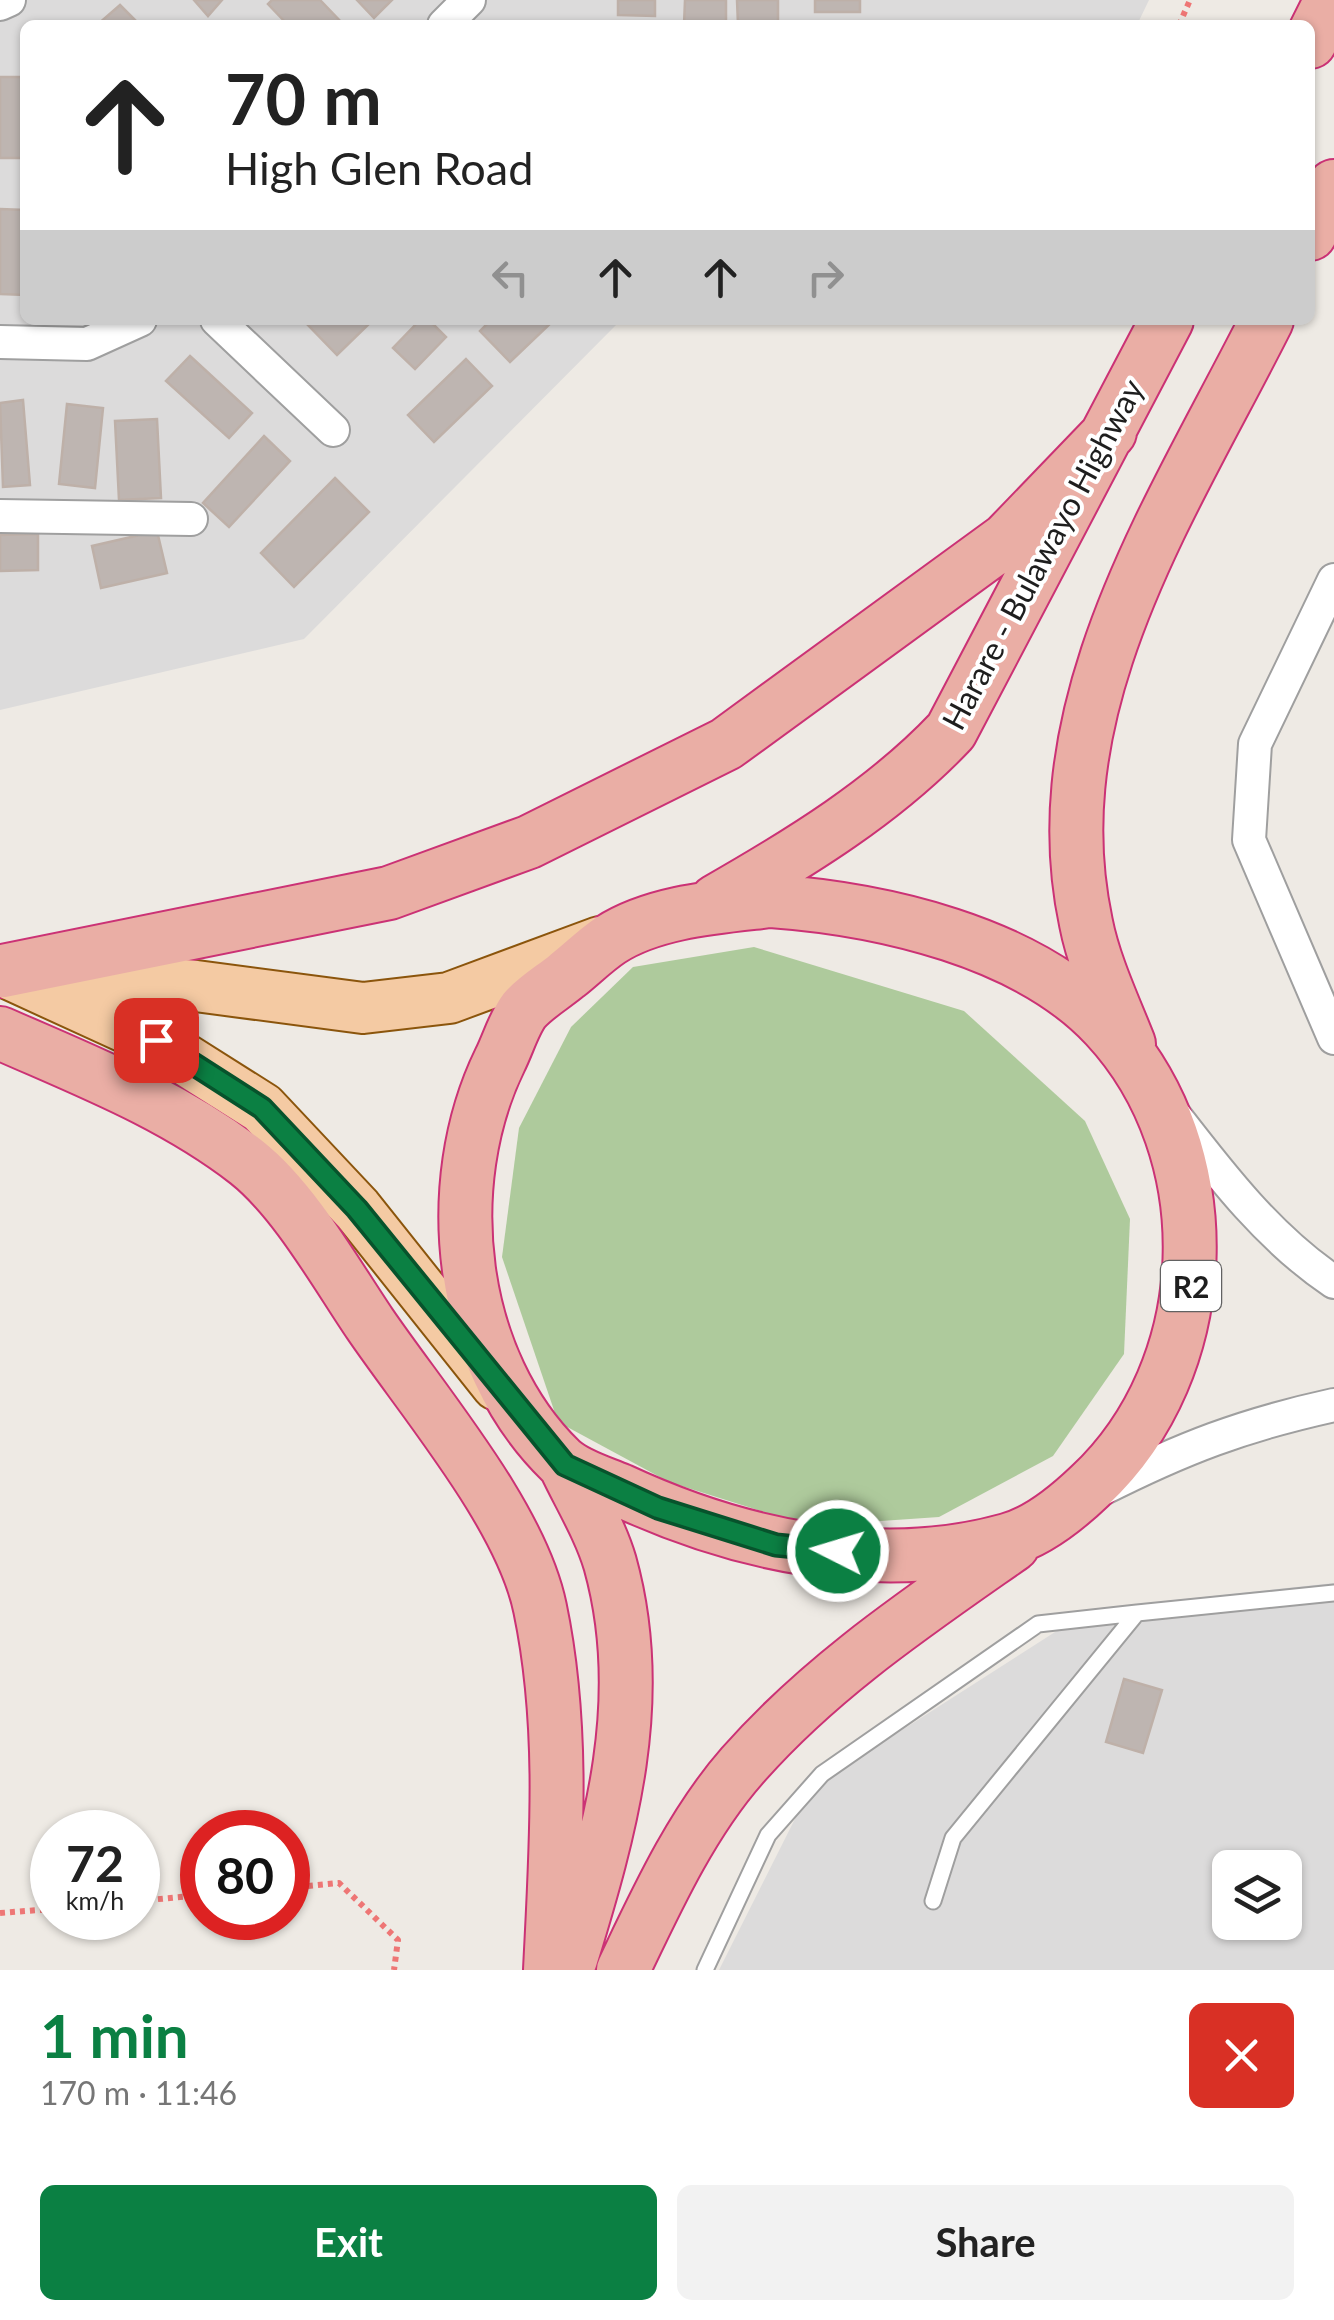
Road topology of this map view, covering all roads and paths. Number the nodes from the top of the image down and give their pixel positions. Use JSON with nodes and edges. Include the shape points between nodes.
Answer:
{"nodes":[{"id":1,"x":8,"y":0,"type":"edge"},
{"id":2,"x":469,"y":0,"type":"edge"},
{"id":3,"x":1332,"y":0,"type":"edge"},
{"id":4,"x":0,"y":4,"type":"edge"},
{"id":5,"x":449,"y":20,"type":"edge"},
{"id":6,"x":1315,"y":32,"type":"edge"},
{"id":7,"x":1334,"y":186,"type":"edge"},
{"id":8,"x":1315,"y":224,"type":"edge"},
{"id":9,"x":129,"y":325,"type":"edge"},
{"id":10,"x":222,"y":325,"type":"edge"},
{"id":11,"x":1165,"y":325,"type":"edge"},
{"id":12,"x":1264,"y":325,"type":"edge"},
{"id":13,"x":0,"y":342,"type":"edge"},
{"id":14,"x":333,"y":430,"type":"dead end"},
{"id":15,"x":1110,"y":432,"type":"junction"},
{"id":16,"x":0,"y":516,"type":"edge"},
{"id":17,"x":191,"y":519,"type":"dead end"},
{"id":18,"x":1334,"y":580,"type":"edge"},
{"id":19,"x":702,"y":909,"type":"junction"},
{"id":20,"x":614,"y":937,"type":"junction"},
{"id":21,"x":2,"y":971,"type":"edge"},
{"id":22,"x":0,"y":1033,"type":"edge"},
{"id":23,"x":1334,"y":1038,"type":"edge"},
{"id":24,"x":1141,"y":1074,"type":"junction"},
{"id":25,"x":1334,"y":1282,"type":"edge"},
{"id":26,"x":513,"y":1404,"type":"junction"},
{"id":27,"x":1334,"y":1405,"type":"edge"},
{"id":28,"x":565,"y":1465,"type":"junction"},
{"id":29,"x":1063,"y":1510,"type":"junction"},
{"id":30,"x":1334,"y":1593,"type":"edge"},
{"id":31,"x":1137,"y":1614,"type":"junction"},
{"id":32,"x":310,"y":1886,"type":"edge"},
{"id":33,"x":933,"y":1901,"type":"dead end"},
{"id":34,"x":30,"y":1911,"type":"edge"},
{"id":35,"x":0,"y":1914,"type":"edge"},
{"id":36,"x":394,"y":1970,"type":"edge"},
{"id":37,"x":550,"y":1970,"type":"edge"},
{"id":38,"x":568,"y":1970,"type":"edge"},
{"id":39,"x":623,"y":1970,"type":"edge"},
{"id":40,"x":705,"y":1970,"type":"edge"}],
"edges":[{"from":1,"to":4,"type":"street"},
{"from":2,"to":5,"type":"street"},
{"from":3,"to":6,"type":"highway"},
{"from":7,"to":8,"type":"highway"},
{"from":9,"to":13,"type":"street","via":[[87,344]]},
{"from":10,"to":14,"type":"street"},
{"from":11,"to":15,"type":"highway","name":"Harare - Bulawayo Highway","number":"R2"},
{"from":12,"to":24,"type":"highway","name":"Harare - Bulawayo Highway","number":"R2","via":[[1125,603],[1090,702],[1076,772],[1086,924]]},
{"from":15,"to":19,"type":"highway","name":"Harare - Bulawayo Highway","number":"R2","via":[[951,730],[901,780]]},
{"from":15,"to":21,"type":"highway","via":[[1008,539],[726,744],[529,842],[389,893]]},
{"from":16,"to":17,"type":"street"},
{"from":18,"to":23,"type":"street","via":[[1254,744],[1250,840]]},
{"from":19,"to":20,"type":"highway","name":"Harare - Bulawayo Highway","number":"R2"},
{"from":19,"to":24,"type":"highway","name":"Harare - Bulawayo Highway","number":"R2","via":[[770,901],[835,906],[898,917],[1025,964],[1104,1024]]},
{"from":20,"to":21,"type":"main road","via":[[449,998],[363,1008]]},
{"from":20,"to":26,"type":"highway","name":"Harare - Bulawayo Highway","number":"R2","via":[[524,1010],[479,1104],[466,1178],[465,1244],[477,1306]]},
{"from":21,"to":26,"type":"main road","via":[[156,1040],[262,1108],[357,1209]]},
{"from":22,"to":37,"type":"highway","via":[[160,1103],[250,1165],[304,1228],[503,1517],[540,1604],[556,1702]]},
{"from":24,"to":25,"type":"street","via":[[1230,1186],[1306,1263]]},
{"from":24,"to":29,"type":"highway","name":"Harare - Bulawayo Highway","number":"R2","via":[[1174,1142],[1191,1223],[1190,1290],[1168,1368],[1120,1457]]},
{"from":26,"to":28,"type":"highway","name":"Harare - Bulawayo Highway","number":"R2"},
{"from":27,"to":29,"type":"street","via":[[1248,1424],[1182,1448]]},
{"from":28,"to":29,"type":"highway","name":"Harare - Bulawayo Highway","number":"R2","via":[[658,1508],[776,1545],[901,1557],[1011,1540]]},
{"from":28,"to":38,"type":"highway","name":"Harare - Bulawayo Highway","number":"R2","via":[[609,1560],[624,1630],[628,1706],[617,1800]]},
{"from":29,"to":39,"type":"highway","name":"Harare - Bulawayo Highway","number":"R2","via":[[878,1639],[740,1768],[654,1905]]},
{"from":30,"to":31,"type":"lane"},
{"from":31,"to":33,"type":"lane","via":[[953,1838]]},
{"from":31,"to":40,"type":"lane","via":[[1038,1624],[822,1774],[768,1836]]},
{"from":32,"to":36,"type":"path","via":[[340,1883],[398,1940]]},
{"from":34,"to":35,"type":"path"}]}
